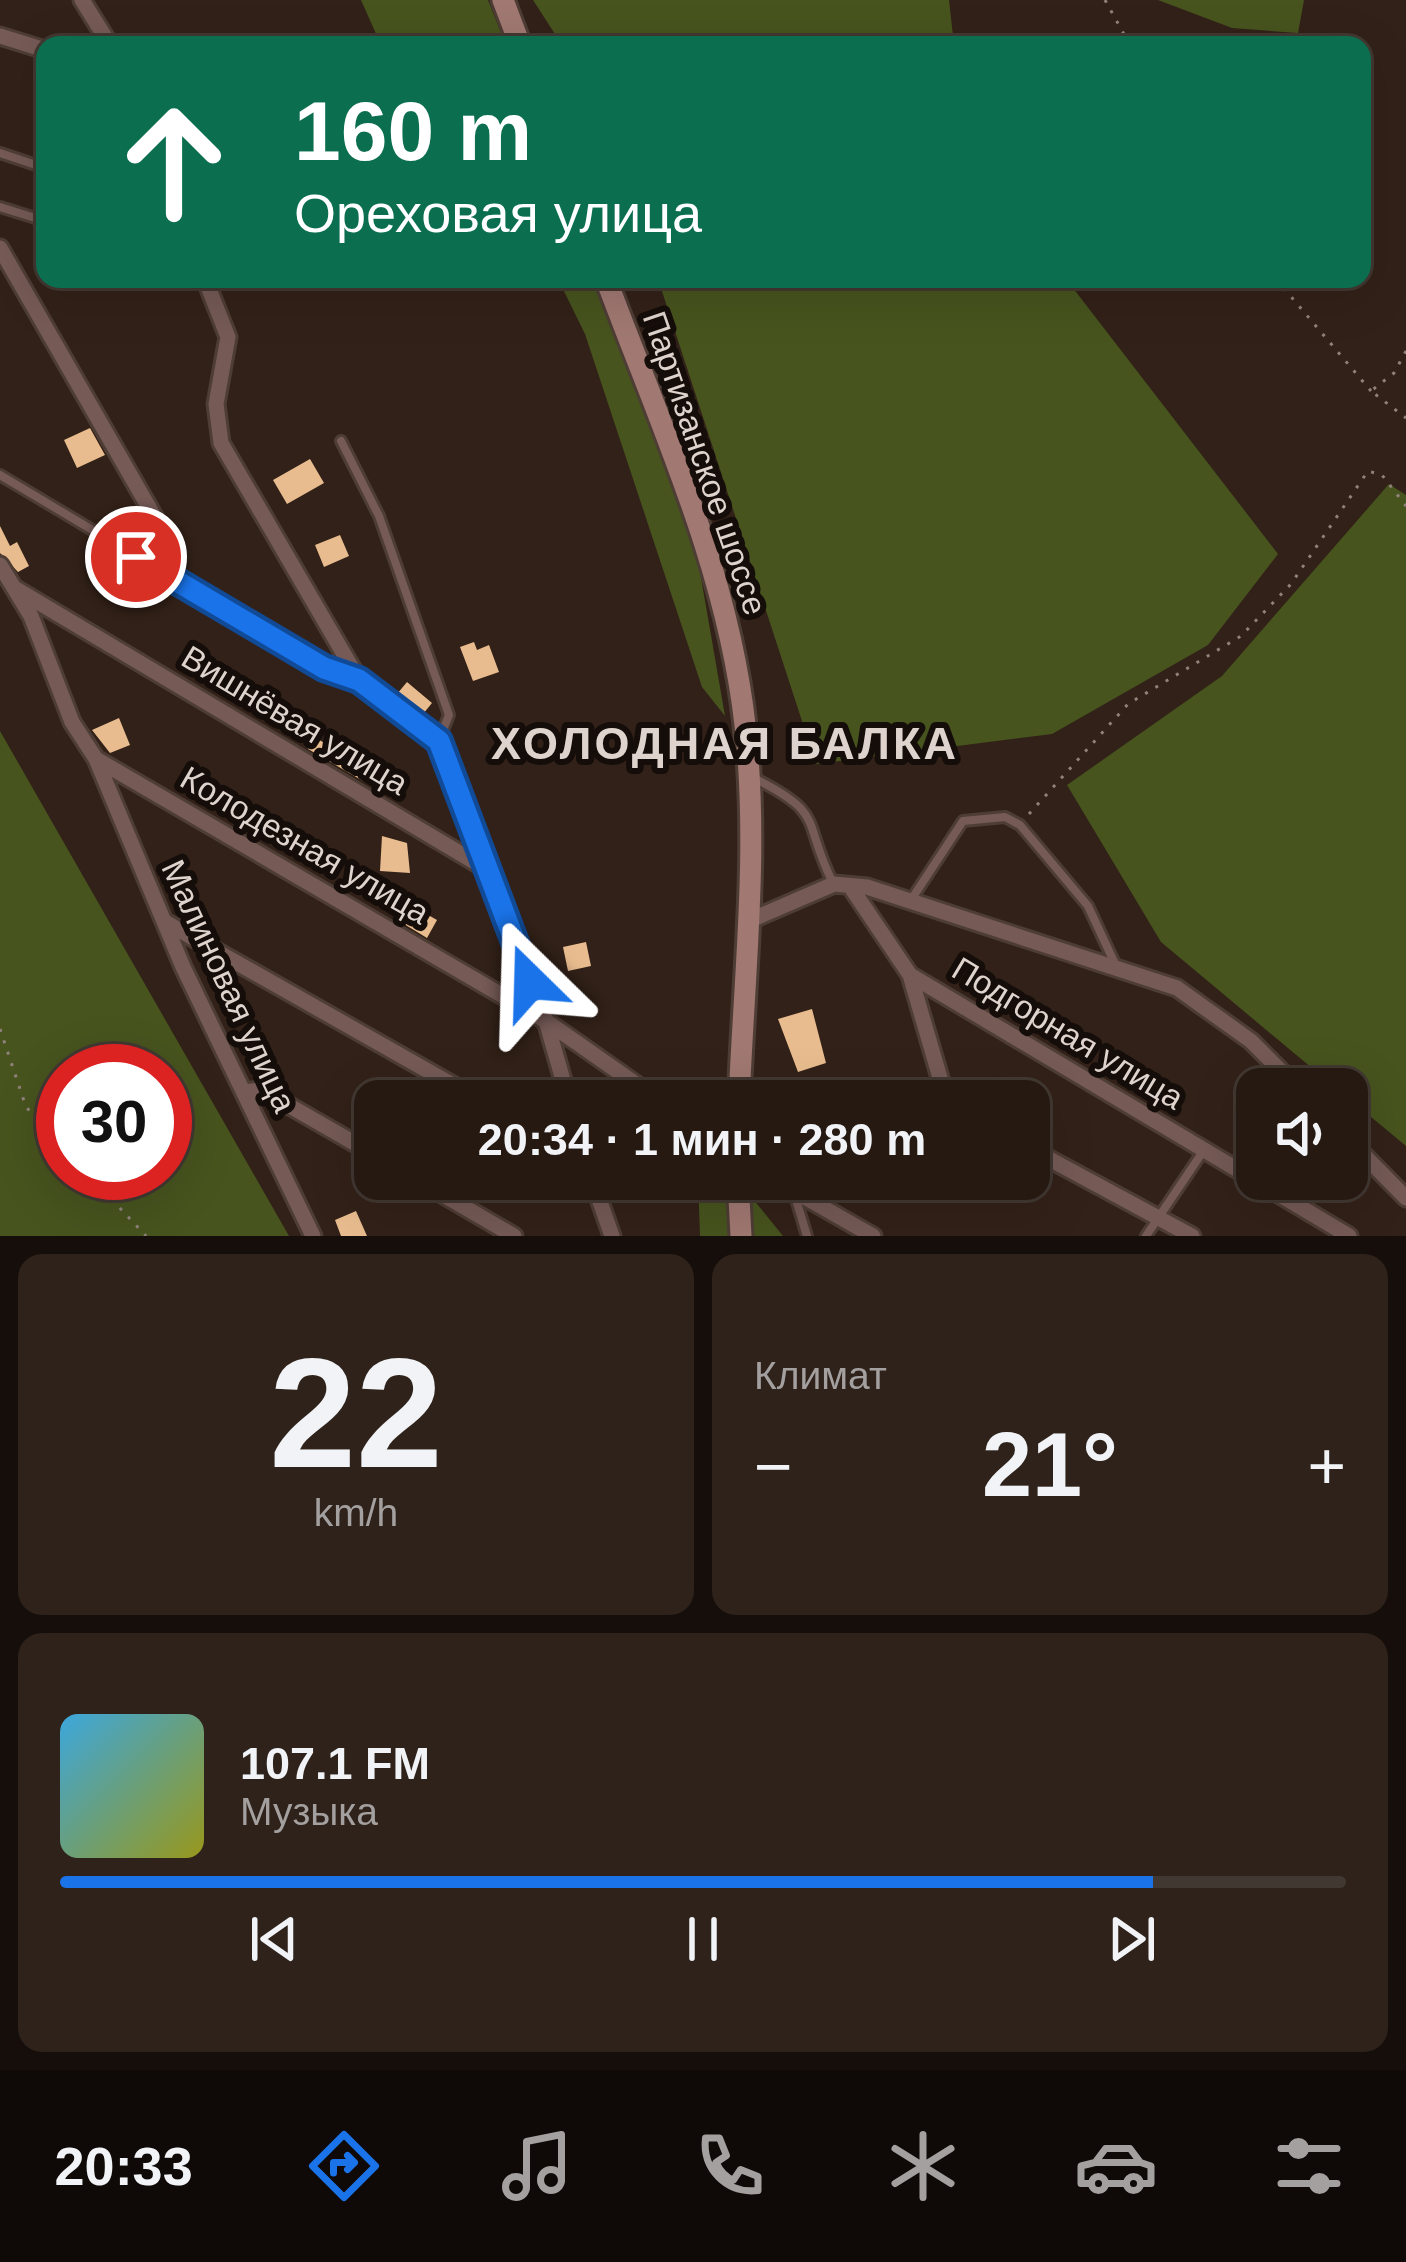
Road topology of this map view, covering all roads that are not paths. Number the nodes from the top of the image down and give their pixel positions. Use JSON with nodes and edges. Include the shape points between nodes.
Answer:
{"nodes":[{"id":1,"x":82,"y":0,"type":"edge"},
{"id":2,"x":503,"y":0,"type":"edge"},
{"id":3,"x":0,"y":36,"type":"edge"},
{"id":4,"x":104,"y":36,"type":"edge"},
{"id":5,"x":517,"y":36,"type":"edge"},
{"id":6,"x":36,"y":47,"type":"edge"},
{"id":7,"x":0,"y":153,"type":"edge"},
{"id":8,"x":36,"y":165,"type":"edge"},
{"id":9,"x":0,"y":207,"type":"edge"},
{"id":10,"x":36,"y":217,"type":"edge"},
{"id":11,"x":0,"y":248,"type":"edge"},
{"id":12,"x":209,"y":288,"type":"edge"},
{"id":13,"x":610,"y":288,"type":"edge"},
{"id":14,"x":340,"y":441,"type":"dead end"},
{"id":15,"x":0,"y":475,"type":"edge"},
{"id":16,"x":0,"y":565,"type":"edge"},
{"id":17,"x":170,"y":578,"type":"junction"},
{"id":18,"x":14,"y":588,"type":"junction"},
{"id":19,"x":359,"y":680,"type":"junction"},
{"id":20,"x":439,"y":741,"type":"junction"},
{"id":21,"x":96,"y":759,"type":"junction"},
{"id":22,"x":750,"y":776,"type":"junction"},
{"id":23,"x":483,"y":867,"type":"junction"},
{"id":24,"x":842,"y":885,"type":"junction"},
{"id":25,"x":910,"y":902,"type":"junction"},
{"id":26,"x":164,"y":922,"type":"junction"},
{"id":27,"x":746,"y":922,"type":"junction"},
{"id":28,"x":1117,"y":969,"type":"junction"},
{"id":29,"x":910,"y":976,"type":"junction"},
{"id":30,"x":546,"y":1021,"type":"junction"},
{"id":31,"x":1278,"y":1068,"type":"edge"},
{"id":32,"x":444,"y":1080,"type":"edge"},
{"id":33,"x":563,"y":1080,"type":"edge"},
{"id":34,"x":631,"y":1080,"type":"edge"},
{"id":35,"x":740,"y":1080,"type":"edge"},
{"id":36,"x":941,"y":1080,"type":"edge"},
{"id":37,"x":244,"y":1092,"type":"junction"},
{"id":38,"x":354,"y":1144,"type":"edge"},
{"id":39,"x":1204,"y":1149,"type":"junction"},
{"id":40,"x":1050,"y":1159,"type":"edge"},
{"id":41,"x":1368,"y":1159,"type":"edge"},
{"id":42,"x":1406,"y":1198,"type":"edge"},
{"id":43,"x":452,"y":1200,"type":"edge"},
{"id":44,"x":599,"y":1200,"type":"edge"},
{"id":45,"x":739,"y":1200,"type":"edge"},
{"id":46,"x":796,"y":1200,"type":"edge"},
{"id":47,"x":812,"y":1200,"type":"edge"},
{"id":48,"x":1159,"y":1217,"type":"junction"},
{"id":49,"x":313,"y":1236,"type":"edge"},
{"id":50,"x":514,"y":1236,"type":"edge"},
{"id":51,"x":612,"y":1236,"type":"edge"},
{"id":52,"x":740,"y":1236,"type":"edge"},
{"id":53,"x":807,"y":1236,"type":"edge"},
{"id":54,"x":873,"y":1236,"type":"edge"},
{"id":55,"x":1146,"y":1236,"type":"edge"},
{"id":56,"x":1192,"y":1236,"type":"edge"},
{"id":57,"x":1349,"y":1236,"type":"edge"}],
"edges":[{"from":1,"to":4,"type":"street"},
{"from":2,"to":5,"type":"main road"},
{"from":3,"to":6,"type":"street"},
{"from":7,"to":8,"type":"lane"},
{"from":9,"to":10,"type":"lane"},
{"from":11,"to":17,"type":"street","via":[[159,525]]},
{"from":12,"to":19,"type":"street","via":[[228,337],[216,404],[221,443]]},
{"from":13,"to":22,"type":"main road","name":"Партизанское шоссе","via":[[711,560]]},
{"from":14,"to":20,"type":"lane","via":[[379,516],[449,715]]},
{"from":15,"to":17,"type":"lane"},
{"from":16,"to":18,"type":"street","name":"Малиновая улица"},
{"from":17,"to":19,"type":"lane","via":[[324,668]]},
{"from":18,"to":21,"type":"street","name":"Малиновая улица"},
{"from":18,"to":23,"type":"street","name":"Вишнёвая улица"},
{"from":19,"to":20,"type":"street"},
{"from":20,"to":23,"type":"street"},
{"from":21,"to":26,"type":"street","name":"Малиновая улица"},
{"from":21,"to":30,"type":"street","name":"Колодезная улица"},
{"from":22,"to":24,"type":"lane","via":[[811,815],[816,849]]},
{"from":22,"to":27,"type":"main road","name":"Партизанское шоссе"},
{"from":23,"to":30,"type":"street"},
{"from":24,"to":25,"type":"street"},
{"from":24,"to":27,"type":"street"},
{"from":24,"to":29,"type":"street","name":"Подгорная улица"},
{"from":25,"to":28,"type":"street"},
{"from":25,"to":28,"type":"lane","via":[[963,821],[1005,817],[1088,906]]},
{"from":26,"to":32,"type":"street"},
{"from":26,"to":37,"type":"street","name":"Малиновая улица"},
{"from":27,"to":35,"type":"main road","name":"Партизанское шоссе"},
{"from":28,"to":31,"type":"street","via":[[1177,988]]},
{"from":29,"to":36,"type":"street"},
{"from":29,"to":39,"type":"street","name":"Подгорная улица"},
{"from":30,"to":33,"type":"street"},
{"from":30,"to":34,"type":"street","name":"Колодезная улица"},
{"from":37,"to":38,"type":"street","via":[[262,1090]]},
{"from":37,"to":49,"type":"street","name":"Малиновая улица"},
{"from":39,"to":48,"type":"lane"},
{"from":39,"to":57,"type":"street","name":"Подгорная улица"},
{"from":40,"to":48,"type":"street"},
{"from":41,"to":42,"type":"street"},
{"from":43,"to":50,"type":"street"},
{"from":44,"to":51,"type":"street"},
{"from":45,"to":52,"type":"main road"},
{"from":46,"to":53,"type":"lane"},
{"from":47,"to":54,"type":"street"},
{"from":48,"to":55,"type":"lane"},
{"from":48,"to":56,"type":"street"}]}
